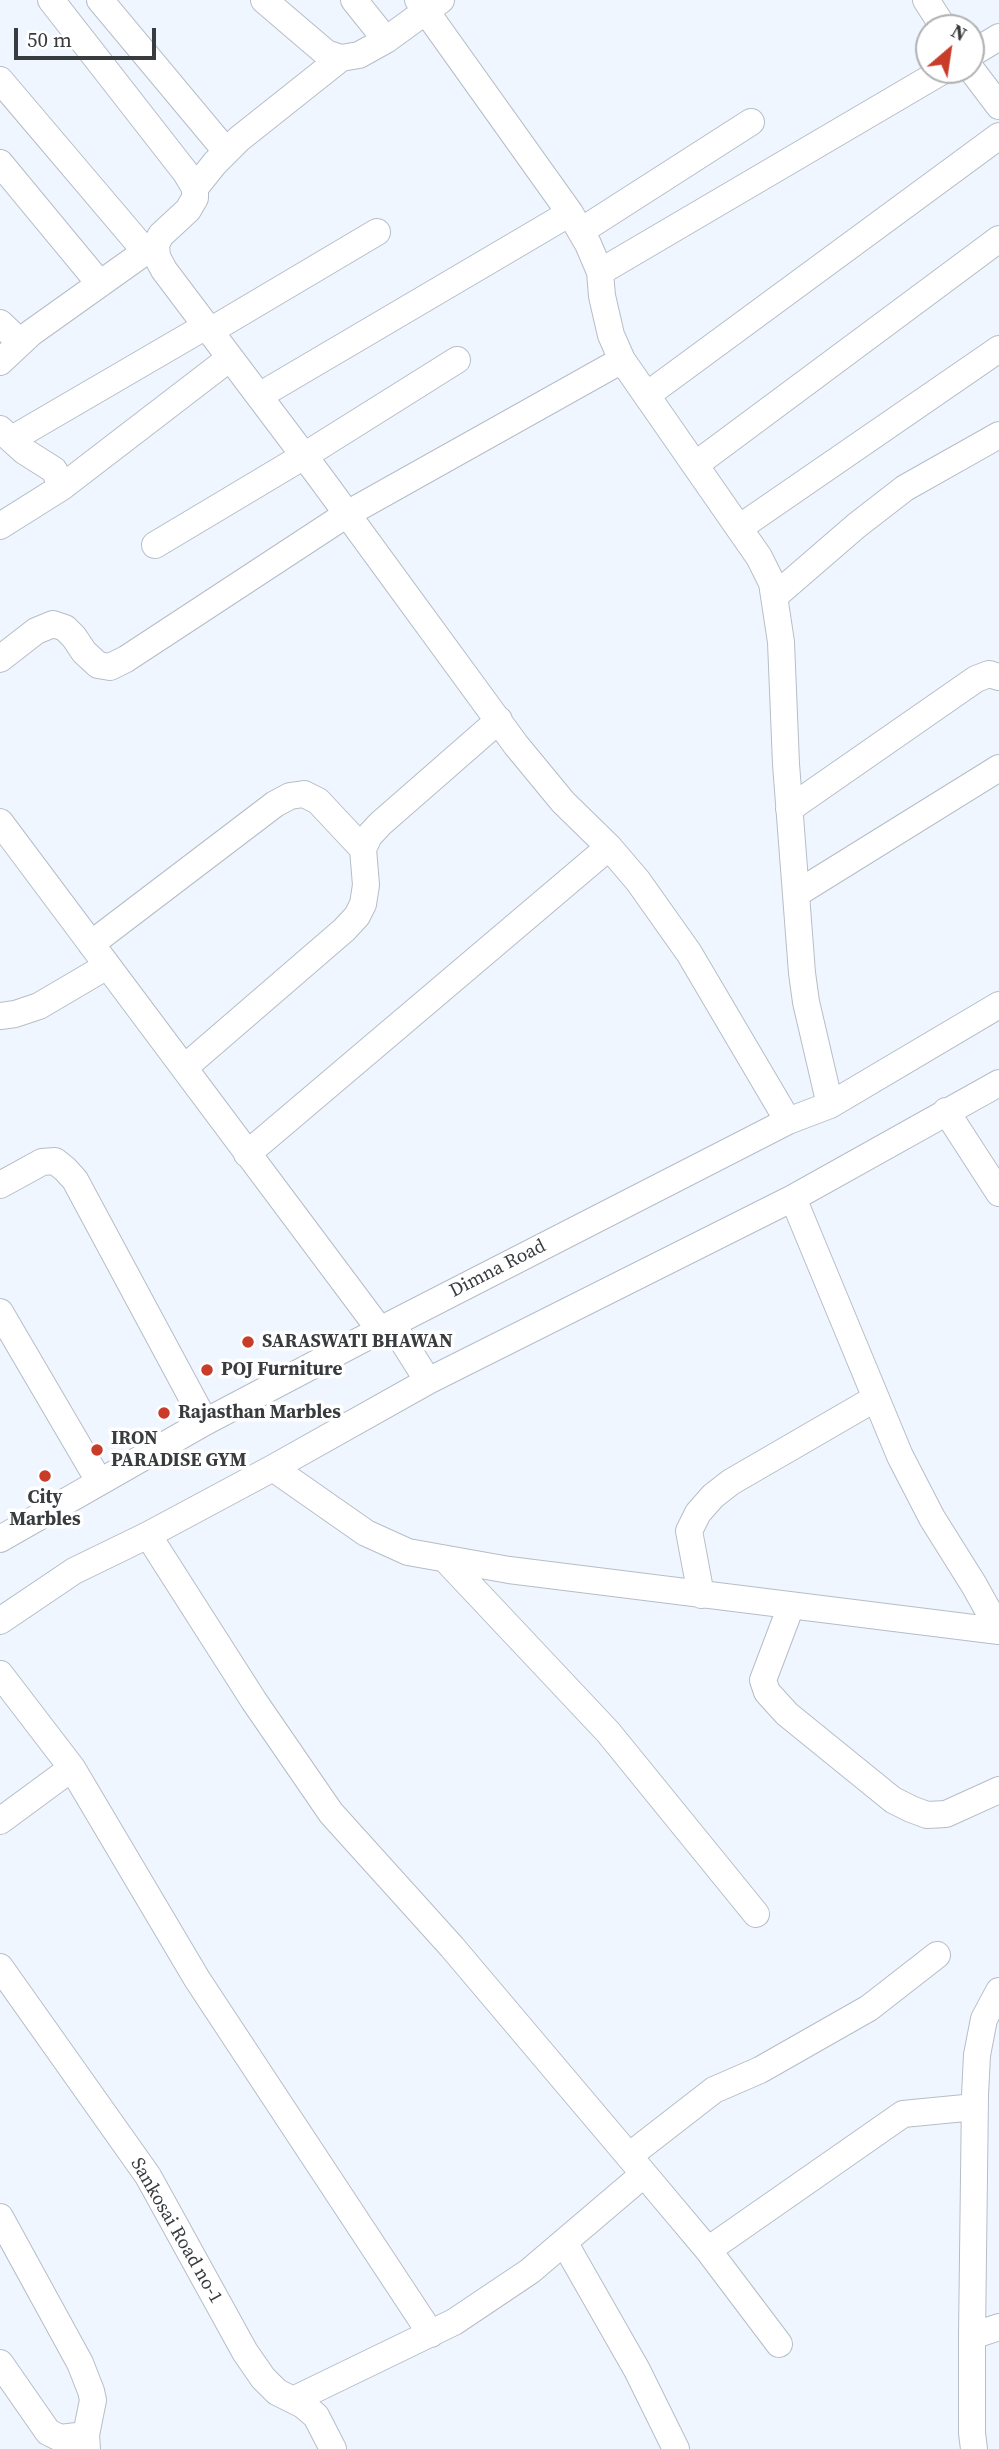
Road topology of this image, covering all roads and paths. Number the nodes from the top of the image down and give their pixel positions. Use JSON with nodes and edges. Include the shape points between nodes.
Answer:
{"nodes":[{"id":1,"x":51,"y":0,"type":"edge"},
{"id":2,"x":100,"y":0,"type":"edge"},
{"id":3,"x":264,"y":0,"type":"edge"},
{"id":4,"x":354,"y":0,"type":"edge"},
{"id":5,"x":428,"y":4,"type":"edge"},
{"id":6,"x":386,"y":40,"type":"junction"},
{"id":7,"x":341,"y":58,"type":"junction"},
{"id":8,"x":0,"y":79,"type":"edge"},
{"id":9,"x":920,"y":84,"type":"edge"},
{"id":10,"x":982,"y":84,"type":"edge"},
{"id":11,"x":999,"y":106,"type":"edge"},
{"id":12,"x":751,"y":122,"type":"dead end"},
{"id":13,"x":999,"y":136,"type":"edge"},
{"id":14,"x":226,"y":151,"type":"junction"},
{"id":15,"x":0,"y":163,"type":"edge"},
{"id":16,"x":195,"y":188,"type":"junction"},
{"id":17,"x":575,"y":222,"type":"junction"},
{"id":18,"x":377,"y":232,"type":"dead end"},
{"id":19,"x":999,"y":239,"type":"edge"},
{"id":20,"x":151,"y":248,"type":"junction"},
{"id":21,"x":600,"y":272,"type":"junction"},
{"id":22,"x":100,"y":284,"type":"junction"},
{"id":23,"x":0,"y":323,"type":"edge"},
{"id":24,"x":208,"y":328,"type":"junction"},
{"id":25,"x":20,"y":342,"type":"junction"},
{"id":26,"x":999,"y":349,"type":"edge"},
{"id":27,"x":230,"y":358,"type":"junction"},
{"id":28,"x":457,"y":360,"type":"dead end"},
{"id":29,"x":622,"y":360,"type":"junction"},
{"id":30,"x":0,"y":362,"type":"edge"},
{"id":31,"x":647,"y":394,"type":"junction"},
{"id":32,"x":259,"y":396,"type":"junction"},
{"id":33,"x":6,"y":434,"type":"edge"},
{"id":34,"x":999,"y":435,"type":"edge"},
{"id":35,"x":304,"y":456,"type":"junction"},
{"id":36,"x":695,"y":465,"type":"junction"},
{"id":37,"x":62,"y":487,"type":"junction"},
{"id":38,"x":347,"y":514,"type":"junction"},
{"id":39,"x":0,"y":526,"type":"edge"},
{"id":40,"x":739,"y":528,"type":"junction"},
{"id":41,"x":155,"y":545,"type":"dead end"},
{"id":42,"x":775,"y":596,"type":"junction"},
{"id":43,"x":0,"y":659,"type":"edge"},
{"id":44,"x":999,"y":677,"type":"edge"},
{"id":45,"x":499,"y":720,"type":"junction"},
{"id":46,"x":999,"y":768,"type":"edge"},
{"id":47,"x":789,"y":809,"type":"junction"},
{"id":48,"x":0,"y":822,"type":"edge"},
{"id":49,"x":609,"y":847,"type":"junction"},
{"id":50,"x":363,"y":849,"type":"junction"},
{"id":51,"x":796,"y":894,"type":"junction"},
{"id":52,"x":91,"y":944,"type":"junction"},
{"id":53,"x":107,"y":966,"type":"junction"},
{"id":54,"x":999,"y":1005,"type":"edge"},
{"id":55,"x":0,"y":1016,"type":"edge"},
{"id":56,"x":184,"y":1068,"type":"junction"},
{"id":57,"x":999,"y":1083,"type":"edge"},
{"id":58,"x":830,"y":1105,"type":"junction"},
{"id":59,"x":946,"y":1111,"type":"junction"},
{"id":60,"x":788,"y":1121,"type":"junction"},
{"id":61,"x":247,"y":1154,"type":"junction"},
{"id":62,"x":0,"y":1185,"type":"edge"},
{"id":63,"x":999,"y":1194,"type":"edge"},
{"id":64,"x":793,"y":1198,"type":"junction"},
{"id":65,"x":0,"y":1312,"type":"edge"},
{"id":66,"x":386,"y":1327,"type":"junction"},
{"id":67,"x":428,"y":1381,"type":"junction"},
{"id":68,"x":876,"y":1398,"type":"junction"},
{"id":69,"x":205,"y":1422,"type":"junction"},
{"id":70,"x":273,"y":1468,"type":"junction"},
{"id":71,"x":99,"y":1481,"type":"junction"},
{"id":72,"x":148,"y":1535,"type":"junction"},
{"id":73,"x":0,"y":1539,"type":"edge"},
{"id":74,"x":447,"y":1561,"type":"junction"},
{"id":75,"x":701,"y":1595,"type":"junction"},
{"id":76,"x":791,"y":1606,"type":"junction"},
{"id":77,"x":0,"y":1621,"type":"edge"},
{"id":78,"x":999,"y":1631,"type":"edge"},
{"id":79,"x":0,"y":1674,"type":"edge"},
{"id":80,"x":72,"y":1768,"type":"junction"},
{"id":81,"x":999,"y":1790,"type":"edge"},
{"id":82,"x":0,"y":1821,"type":"edge"},
{"id":83,"x":756,"y":1914,"type":"dead end"},
{"id":84,"x":937,"y":1955,"type":"dead end"},
{"id":85,"x":0,"y":1967,"type":"edge"},
{"id":86,"x":999,"y":1991,"type":"edge"},
{"id":87,"x":975,"y":2107,"type":"junction"},
{"id":88,"x":637,"y":2165,"type":"junction"},
{"id":89,"x":0,"y":2217,"type":"edge"},
{"id":90,"x":564,"y":2242,"type":"junction"},
{"id":91,"x":708,"y":2250,"type":"junction"},
{"id":92,"x":999,"y":2327,"type":"edge"},
{"id":93,"x":430,"y":2334,"type":"junction"},
{"id":94,"x":972,"y":2336,"type":"junction"},
{"id":95,"x":779,"y":2344,"type":"dead end"},
{"id":96,"x":0,"y":2363,"type":"edge"},
{"id":97,"x":293,"y":2400,"type":"junction"},
{"id":98,"x":87,"y":2442,"type":"edge"},
{"id":99,"x":333,"y":2449,"type":"edge"},
{"id":100,"x":676,"y":2449,"type":"edge"},
{"id":101,"x":974,"y":2449,"type":"edge"}],
"edges":[{"from":1,"to":16,"type":"street"},
{"from":2,"to":14,"type":"street"},
{"from":3,"to":7,"type":"street","via":[[326,53]]},
{"from":4,"to":6,"type":"street"},
{"from":5,"to":6,"type":"street"},
{"from":5,"to":17,"type":"street"},
{"from":6,"to":7,"type":"street","via":[[359,55]]},
{"from":7,"to":14,"type":"street"},
{"from":8,"to":20,"type":"street"},
{"from":9,"to":21,"type":"street"},
{"from":10,"to":11,"type":"street"},
{"from":12,"to":17,"type":"street"},
{"from":13,"to":31,"type":"street"},
{"from":14,"to":16,"type":"street"},
{"from":15,"to":22,"type":"street"},
{"from":16,"to":20,"type":"street","via":[[188,210]]},
{"from":17,"to":21,"type":"street"},
{"from":17,"to":32,"type":"street"},
{"from":18,"to":24,"type":"street"},
{"from":19,"to":36,"type":"street"},
{"from":20,"to":22,"type":"street"},
{"from":20,"to":24,"type":"street"},
{"from":21,"to":29,"type":"street","via":[[608,322]]},
{"from":22,"to":25,"type":"street"},
{"from":23,"to":25,"type":"street"},
{"from":24,"to":27,"type":"street"},
{"from":24,"to":33,"type":"street"},
{"from":25,"to":30,"type":"street"},
{"from":26,"to":40,"type":"street"},
{"from":27,"to":32,"type":"street"},
{"from":27,"to":37,"type":"street"},
{"from":28,"to":35,"type":"street"},
{"from":29,"to":31,"type":"street"},
{"from":29,"to":38,"type":"street"},
{"from":31,"to":36,"type":"street"},
{"from":32,"to":35,"type":"street"},
{"from":33,"to":37,"type":"street","via":[[54,470]]},
{"from":34,"to":42,"type":"street","via":[[905,488]]},
{"from":35,"to":38,"type":"street"},
{"from":35,"to":41,"type":"street"},
{"from":36,"to":40,"type":"street"},
{"from":37,"to":39,"type":"street"},
{"from":38,"to":43,"type":"street","via":[[110,667],[97,664],[74,636],[53,624],[36,631]]},
{"from":38,"to":45,"type":"street"},
{"from":40,"to":42,"type":"street"},
{"from":42,"to":47,"type":"street"},
{"from":44,"to":47,"type":"street","via":[[989,674],[976,679]]},
{"from":45,"to":49,"type":"street","via":[[537,771]]},
{"from":45,"to":50,"type":"street","via":[[380,824]]},
{"from":46,"to":51,"type":"street"},
{"from":47,"to":51,"type":"street"},
{"from":48,"to":52,"type":"street"},
{"from":49,"to":60,"type":"street","via":[[689,953]]},
{"from":49,"to":61,"type":"street"},
{"from":50,"to":52,"type":"street","via":[[318,801],[304,794],[290,796]]},
{"from":50,"to":56,"type":"street","via":[[366,885],[357,916]]},
{"from":51,"to":58,"type":"street","via":[[806,1002]]},
{"from":52,"to":53,"type":"street"},
{"from":53,"to":55,"type":"street","via":[[39,1006]]},
{"from":53,"to":56,"type":"street"},
{"from":54,"to":58,"type":"street","name":"Dimna Road"},
{"from":56,"to":61,"type":"street"},
{"from":57,"to":59,"type":"street"},
{"from":58,"to":60,"type":"street","name":"Dimna Road"},
{"from":59,"to":63,"type":"street"},
{"from":59,"to":64,"type":"street"},
{"from":60,"to":66,"type":"street","name":"Dimna Road"},
{"from":61,"to":66,"type":"street"},
{"from":62,"to":69,"type":"street","via":[[42,1163],[55,1161],[65,1168]]},
{"from":64,"to":67,"type":"street"},
{"from":64,"to":68,"type":"street"},
{"from":65,"to":71,"type":"street"},
{"from":66,"to":67,"type":"street"},
{"from":66,"to":69,"type":"street","name":"Dimna Road"},
{"from":67,"to":70,"type":"street"},
{"from":68,"to":75,"type":"street","via":[[713,1496],[690,1531]]},
{"from":68,"to":78,"type":"street","via":[[932,1518]]},
{"from":69,"to":71,"type":"street","name":"Dimna Road"},
{"from":70,"to":72,"type":"street"},
{"from":70,"to":74,"type":"street","via":[[366,1532],[408,1552]]},
{"from":71,"to":73,"type":"street","name":"Dimna Road"},
{"from":72,"to":77,"type":"street","via":[[74,1571]]},
{"from":72,"to":88,"type":"street","via":[[331,1813]]},
{"from":74,"to":75,"type":"street"},
{"from":74,"to":83,"type":"street","via":[[608,1732]]},
{"from":75,"to":76,"type":"street"},
{"from":76,"to":78,"type":"street"},
{"from":76,"to":81,"type":"street","via":[[763,1680],[767,1692],[787,1714],[893,1800],[927,1815],[946,1814]]},
{"from":79,"to":80,"type":"street"},
{"from":80,"to":82,"type":"street"},
{"from":80,"to":93,"type":"street","via":[[197,1979]]},
{"from":84,"to":88,"type":"street","via":[[859,2014],[760,2070],[714,2090]]},
{"from":85,"to":97,"type":"street","name":"Sankosai Road no-1","via":[[148,2176],[245,2352],[277,2392]]},
{"from":86,"to":87,"type":"street","via":[[984,2018],[979,2040]]},
{"from":87,"to":91,"type":"street","via":[[903,2114]]},
{"from":87,"to":94,"type":"street"},
{"from":88,"to":90,"type":"street"},
{"from":88,"to":91,"type":"street"},
{"from":89,"to":98,"type":"street","via":[[80,2363],[93,2400]]},
{"from":90,"to":93,"type":"street","via":[[508,2286]]},
{"from":90,"to":100,"type":"street"},
{"from":91,"to":95,"type":"street"},
{"from":92,"to":94,"type":"street"},
{"from":93,"to":97,"type":"street"},
{"from":94,"to":101,"type":"street"},
{"from":96,"to":98,"type":"street","via":[[48,2432]]},
{"from":97,"to":99,"type":"street","name":"Sankosai Road no-1","via":[[316,2416]]}]}
